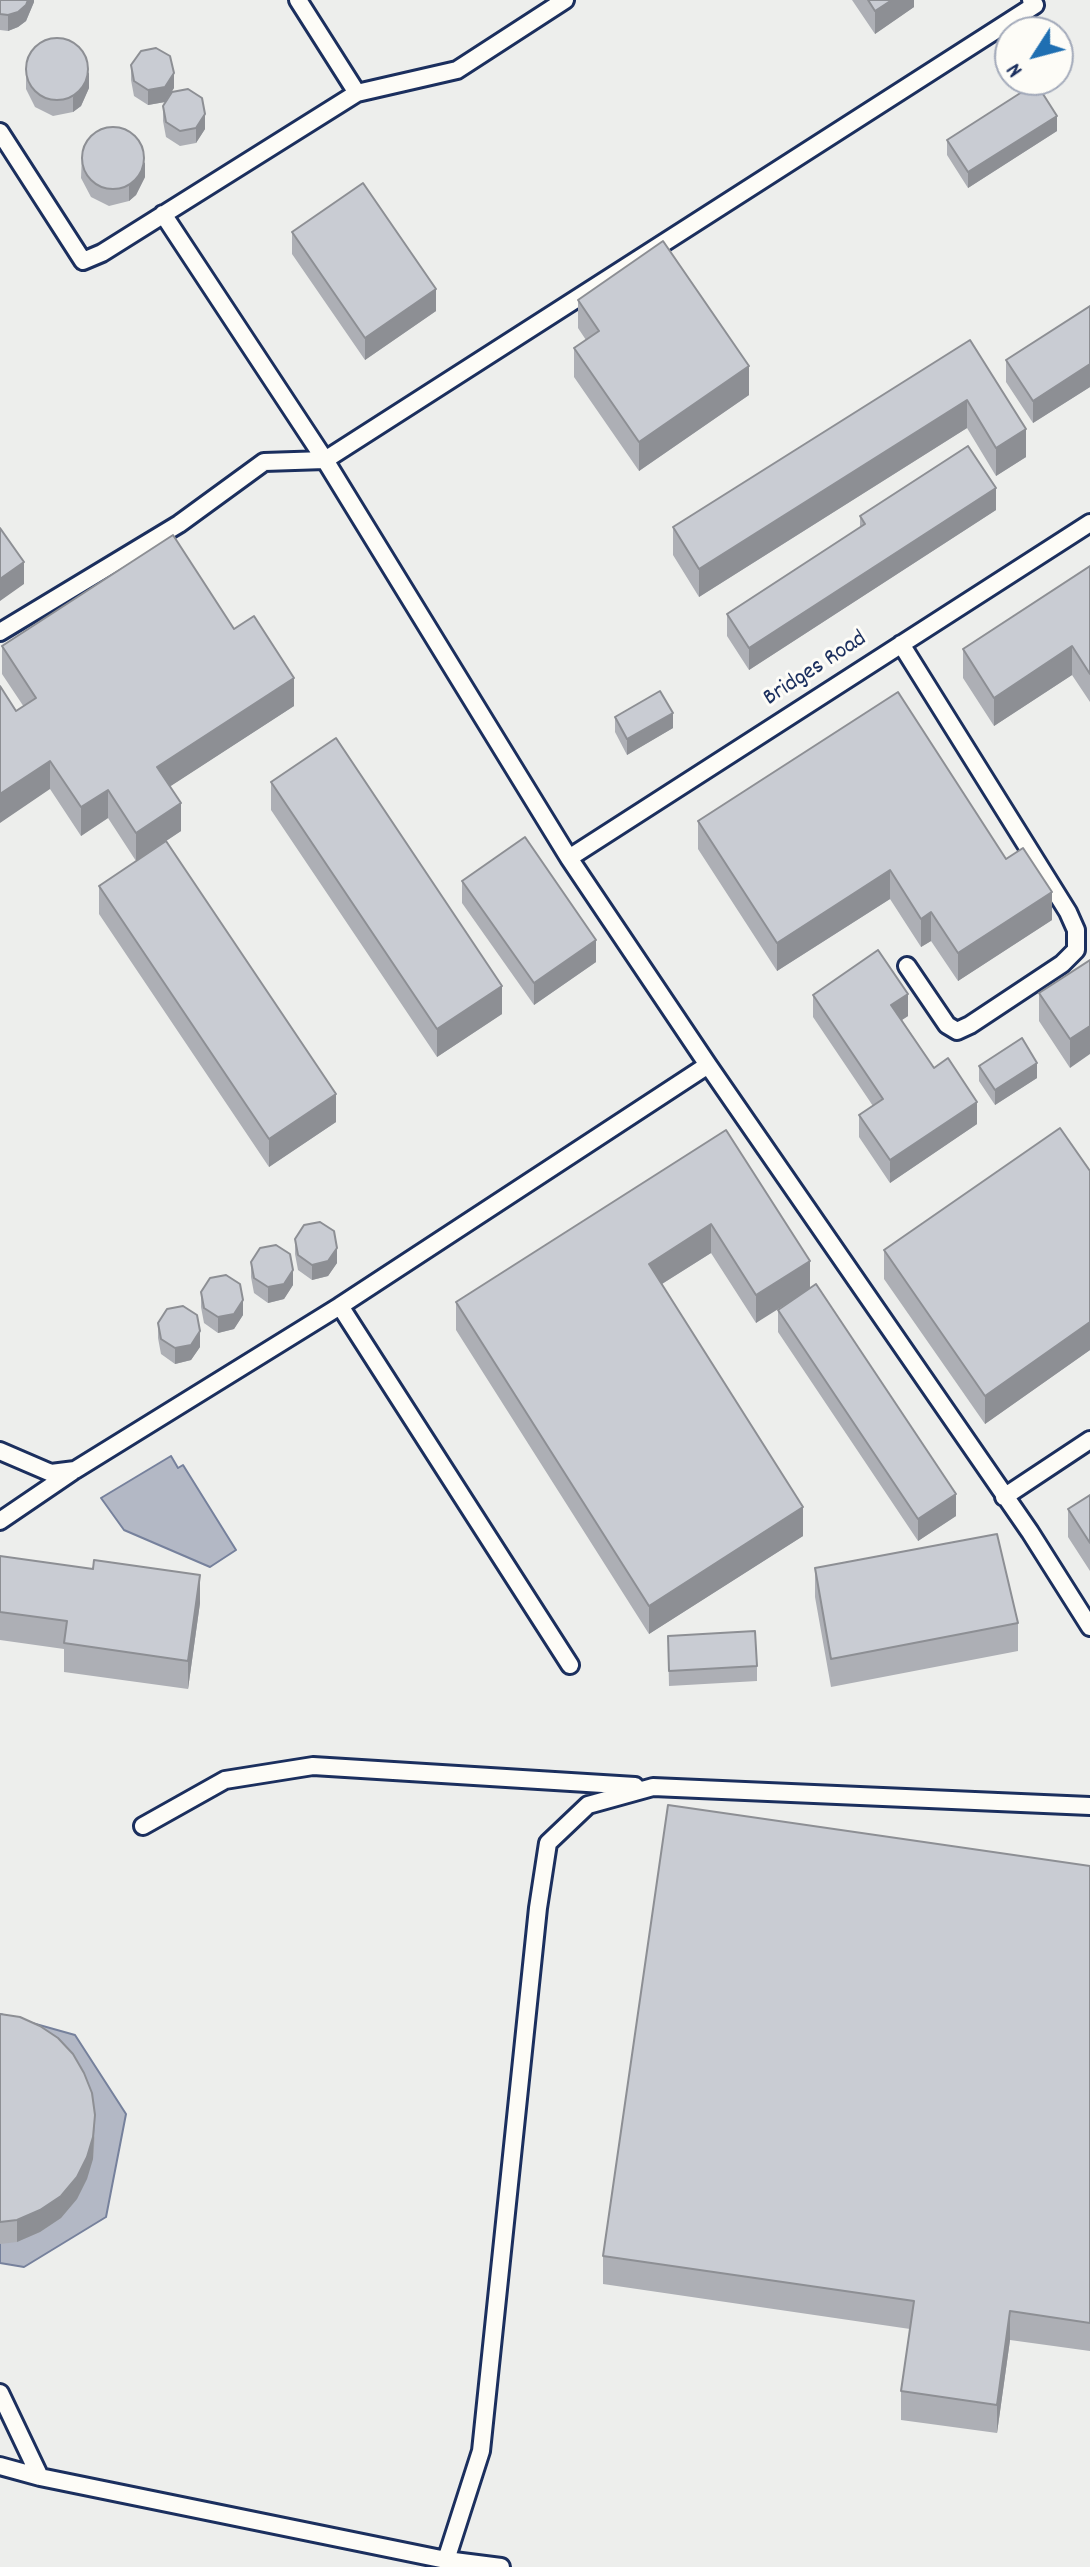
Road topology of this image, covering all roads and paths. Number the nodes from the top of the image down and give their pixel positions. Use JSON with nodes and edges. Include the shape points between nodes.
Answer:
{"nodes":[{"id":1,"x":298,"y":0,"type":"edge"},
{"id":2,"x":565,"y":0,"type":"edge"},
{"id":3,"x":1031,"y":0,"type":"edge"},
{"id":4,"x":357,"y":93,"type":"junction"},
{"id":5,"x":0,"y":132,"type":"edge"},
{"id":6,"x":163,"y":214,"type":"junction"},
{"id":7,"x":325,"y":460,"type":"junction"},
{"id":8,"x":1090,"y":523,"type":"edge"},
{"id":9,"x":0,"y":632,"type":"edge"},
{"id":10,"x":901,"y":644,"type":"junction"},
{"id":11,"x":569,"y":858,"type":"junction"},
{"id":12,"x":907,"y":966,"type":"dead end"},
{"id":13,"x":708,"y":1065,"type":"junction"},
{"id":14,"x":340,"y":1306,"type":"junction"},
{"id":15,"x":1090,"y":1440,"type":"edge"},
{"id":16,"x":0,"y":1451,"type":"edge"},
{"id":17,"x":75,"y":1470,"type":"junction"},
{"id":18,"x":1004,"y":1497,"type":"junction"},
{"id":19,"x":0,"y":1521,"type":"edge"},
{"id":20,"x":1090,"y":1627,"type":"edge"},
{"id":21,"x":570,"y":1665,"type":"dead end"},
{"id":22,"x":653,"y":1787,"type":"junction"},
{"id":23,"x":1090,"y":1806,"type":"edge"},
{"id":24,"x":143,"y":1826,"type":"dead end"},
{"id":25,"x":0,"y":2393,"type":"edge"},
{"id":26,"x":0,"y":2466,"type":"edge"},
{"id":27,"x":40,"y":2477,"type":"junction"},
{"id":28,"x":446,"y":2560,"type":"junction"},
{"id":29,"x":501,"y":2567,"type":"edge"}],
"edges":[{"from":1,"to":4,"type":"lane"},
{"from":2,"to":4,"type":"lane","via":[[457,70]]},
{"from":3,"to":7,"type":"lane","via":[[1035,5]]},
{"from":4,"to":6,"type":"lane"},
{"from":5,"to":6,"type":"lane","via":[[83,261]]},
{"from":6,"to":7,"type":"lane"},
{"from":7,"to":9,"type":"lane","via":[[264,462],[179,524]]},
{"from":7,"to":11,"type":"lane"},
{"from":8,"to":10,"type":"lane","name":"Bridges Road"},
{"from":10,"to":11,"type":"lane","name":"Bridges Road"},
{"from":10,"to":12,"type":"lane","via":[[1076,930],[1076,950],[1062,964],[957,1031],[947,1025]]},
{"from":11,"to":13,"type":"lane"},
{"from":13,"to":14,"type":"lane"},
{"from":13,"to":18,"type":"lane"},
{"from":14,"to":17,"type":"lane"},
{"from":14,"to":21,"type":"lane"},
{"from":15,"to":18,"type":"lane"},
{"from":16,"to":17,"type":"lane","via":[[51,1473]]},
{"from":17,"to":19,"type":"lane"},
{"from":18,"to":20,"type":"lane"},
{"from":22,"to":23,"type":"lane"},
{"from":22,"to":24,"type":"lane","via":[[313,1766],[225,1780]]},
{"from":22,"to":28,"type":"lane","via":[[588,1805],[548,1843],[481,2451]]},
{"from":25,"to":27,"type":"lane"},
{"from":26,"to":27,"type":"lane"},
{"from":27,"to":28,"type":"lane"},
{"from":28,"to":29,"type":"lane"}]}
